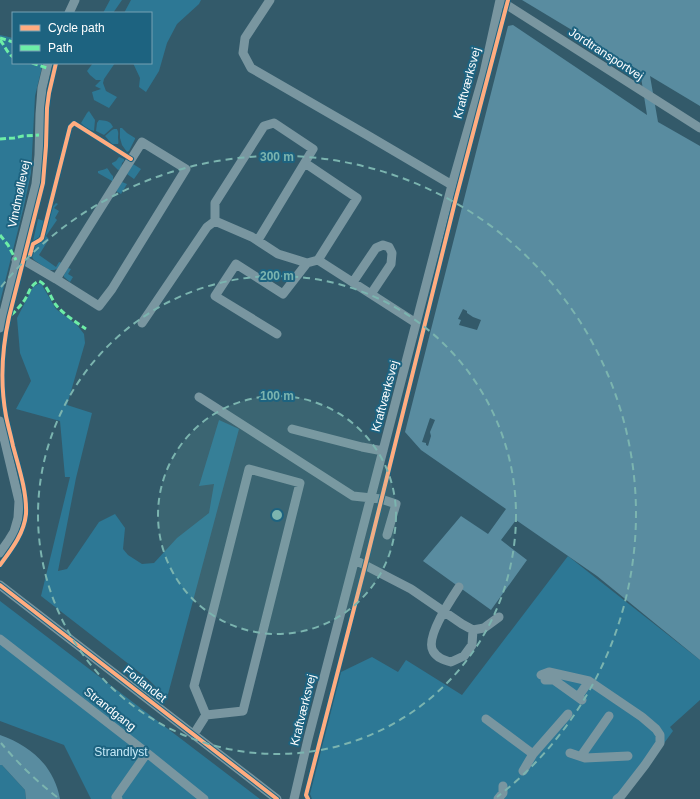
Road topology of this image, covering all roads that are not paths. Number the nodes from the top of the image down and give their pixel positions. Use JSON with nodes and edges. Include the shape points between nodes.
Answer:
{"nodes":[{"id":1,"x":75,"y":0,"type":"edge"},
{"id":2,"x":270,"y":0,"type":"edge"},
{"id":3,"x":500,"y":0,"type":"edge"},
{"id":4,"x":69,"y":12,"type":"edge"},
{"id":5,"x":48,"y":64,"type":"edge"},
{"id":6,"x":700,"y":128,"type":"edge"},
{"id":7,"x":305,"y":163,"type":"junction"},
{"id":8,"x":452,"y":185,"type":"junction"},
{"id":9,"x":215,"y":221,"type":"junction"},
{"id":10,"x":258,"y":240,"type":"junction"},
{"id":11,"x":16,"y":260,"type":"junction"},
{"id":12,"x":318,"y":260,"type":"junction"},
{"id":13,"x":307,"y":263,"type":"junction"},
{"id":14,"x":56,"y":279,"type":"junction"},
{"id":15,"x":353,"y":282,"type":"junction"},
{"id":16,"x":371,"y":294,"type":"junction"},
{"id":17,"x":142,"y":323,"type":"dead end"},
{"id":18,"x":416,"y":323,"type":"junction"},
{"id":19,"x":0,"y":328,"type":"edge"},
{"id":20,"x":278,"y":334,"type":"dead end"},
{"id":21,"x":198,"y":397,"type":"dead end"},
{"id":22,"x":0,"y":421,"type":"edge"},
{"id":23,"x":292,"y":429,"type":"dead end"},
{"id":24,"x":383,"y":451,"type":"junction"},
{"id":25,"x":371,"y":498,"type":"junction"},
{"id":26,"x":387,"y":535,"type":"dead end"},
{"id":27,"x":0,"y":553,"type":"edge"},
{"id":28,"x":355,"y":560,"type":"junction"},
{"id":29,"x":0,"y":585,"type":"edge"},
{"id":30,"x":459,"y":587,"type":"dead end"},
{"id":31,"x":443,"y":611,"type":"junction"},
{"id":32,"x":499,"y":617,"type":"dead end"},
{"id":33,"x":473,"y":630,"type":"junction"},
{"id":34,"x":0,"y":639,"type":"edge"},
{"id":35,"x":589,"y":681,"type":"junction"},
{"id":36,"x":568,"y":714,"type":"dead end"},
{"id":37,"x":206,"y":715,"type":"junction"},
{"id":38,"x":609,"y":716,"type":"dead end"},
{"id":39,"x":486,"y":719,"type":"dead end"},
{"id":40,"x":194,"y":734,"type":"junction"},
{"id":41,"x":147,"y":753,"type":"junction"},
{"id":42,"x":570,"y":753,"type":"dead end"},
{"id":43,"x":533,"y":754,"type":"junction"},
{"id":44,"x":580,"y":756,"type":"junction"},
{"id":45,"x":628,"y":756,"type":"dead end"},
{"id":46,"x":523,"y":771,"type":"dead end"},
{"id":47,"x":504,"y":786,"type":"dead end"},
{"id":48,"x":118,"y":799,"type":"edge"},
{"id":49,"x":204,"y":799,"type":"edge"},
{"id":50,"x":277,"y":799,"type":"edge"},
{"id":51,"x":294,"y":799,"type":"edge"},
{"id":52,"x":498,"y":799,"type":"edge"},
{"id":53,"x":617,"y":799,"type":"edge"}],
"edges":[{"from":1,"to":4,"type":"street"},
{"from":2,"to":8,"type":"street","via":[[245,38],[243,53],[251,68]]},
{"from":3,"to":6,"type":"street","name":"Jordtransportvej"},
{"from":3,"to":8,"type":"street","name":"Kraftværksvej","via":[[484,72]]},
{"from":5,"to":11,"type":"street","name":"Vindmøllevej","via":[[42,88],[36,184]]},
{"from":7,"to":9,"type":"street","via":[[313,149],[274,123],[264,126],[215,203]]},
{"from":7,"to":10,"type":"street"},
{"from":7,"to":12,"type":"street","via":[[357,198]]},
{"from":8,"to":18,"type":"street","name":"Kraftværksvej"},
{"from":9,"to":10,"type":"street"},
{"from":9,"to":17,"type":"street","via":[[208,227]]},
{"from":10,"to":13,"type":"street","via":[[278,254]]},
{"from":11,"to":14,"type":"street","via":[[27,262]]},
{"from":11,"to":19,"type":"street","name":"Vindmøllevej"},
{"from":12,"to":13,"type":"street"},
{"from":12,"to":15,"type":"street"},
{"from":13,"to":20,"type":"street","via":[[283,294],[236,264],[216,296]]},
{"from":14,"to":14,"type":"street","via":[[142,142],[186,169],[99,306]]},
{"from":15,"to":16,"type":"street"},
{"from":15,"to":16,"type":"street","via":[[376,248],[383,245],[389,247],[392,253],[391,264]]},
{"from":16,"to":18,"type":"street"},
{"from":18,"to":24,"type":"street","name":"Kraftværksvej"},
{"from":21,"to":25,"type":"street","via":[[353,496]]},
{"from":22,"to":27,"type":"street","via":[[19,501],[14,532]]},
{"from":23,"to":24,"type":"street"},
{"from":24,"to":25,"type":"street","name":"Kraftværksvej"},
{"from":25,"to":26,"type":"street","via":[[396,504]]},
{"from":25,"to":28,"type":"street","name":"Kraftværksvej"},
{"from":28,"to":31,"type":"street","via":[[411,590]]},
{"from":28,"to":51,"type":"street","name":"Kraftværksvej"},
{"from":29,"to":40,"type":"street","name":"Forlandet"},
{"from":30,"to":31,"type":"street"},
{"from":31,"to":33,"type":"street"},
{"from":31,"to":33,"type":"street","via":[[431,641],[432,651],[442,660],[451,662],[464,656],[472,645]]},
{"from":32,"to":33,"type":"street","via":[[484,628]]},
{"from":34,"to":41,"type":"street","name":"Strandgang"},
{"from":35,"to":35,"type":"street","via":[[549,672],[543,677],[554,680],[580,698]]},
{"from":35,"to":53,"type":"street","via":[[642,717],[660,735],[660,742],[645,765]]},
{"from":36,"to":43,"type":"street"},
{"from":37,"to":37,"type":"street","via":[[243,711],[300,483],[249,469],[194,686]]},
{"from":37,"to":40,"type":"street"},
{"from":38,"to":44,"type":"street"},
{"from":39,"to":43,"type":"street"},
{"from":40,"to":50,"type":"street","name":"Forlandet"},
{"from":41,"to":48,"type":"street","via":[[116,797]]},
{"from":41,"to":49,"type":"street","name":"Strandgang"},
{"from":42,"to":44,"type":"street"},
{"from":43,"to":46,"type":"street"},
{"from":44,"to":45,"type":"street"},
{"from":47,"to":52,"type":"street","via":[[503,793]]}]}
